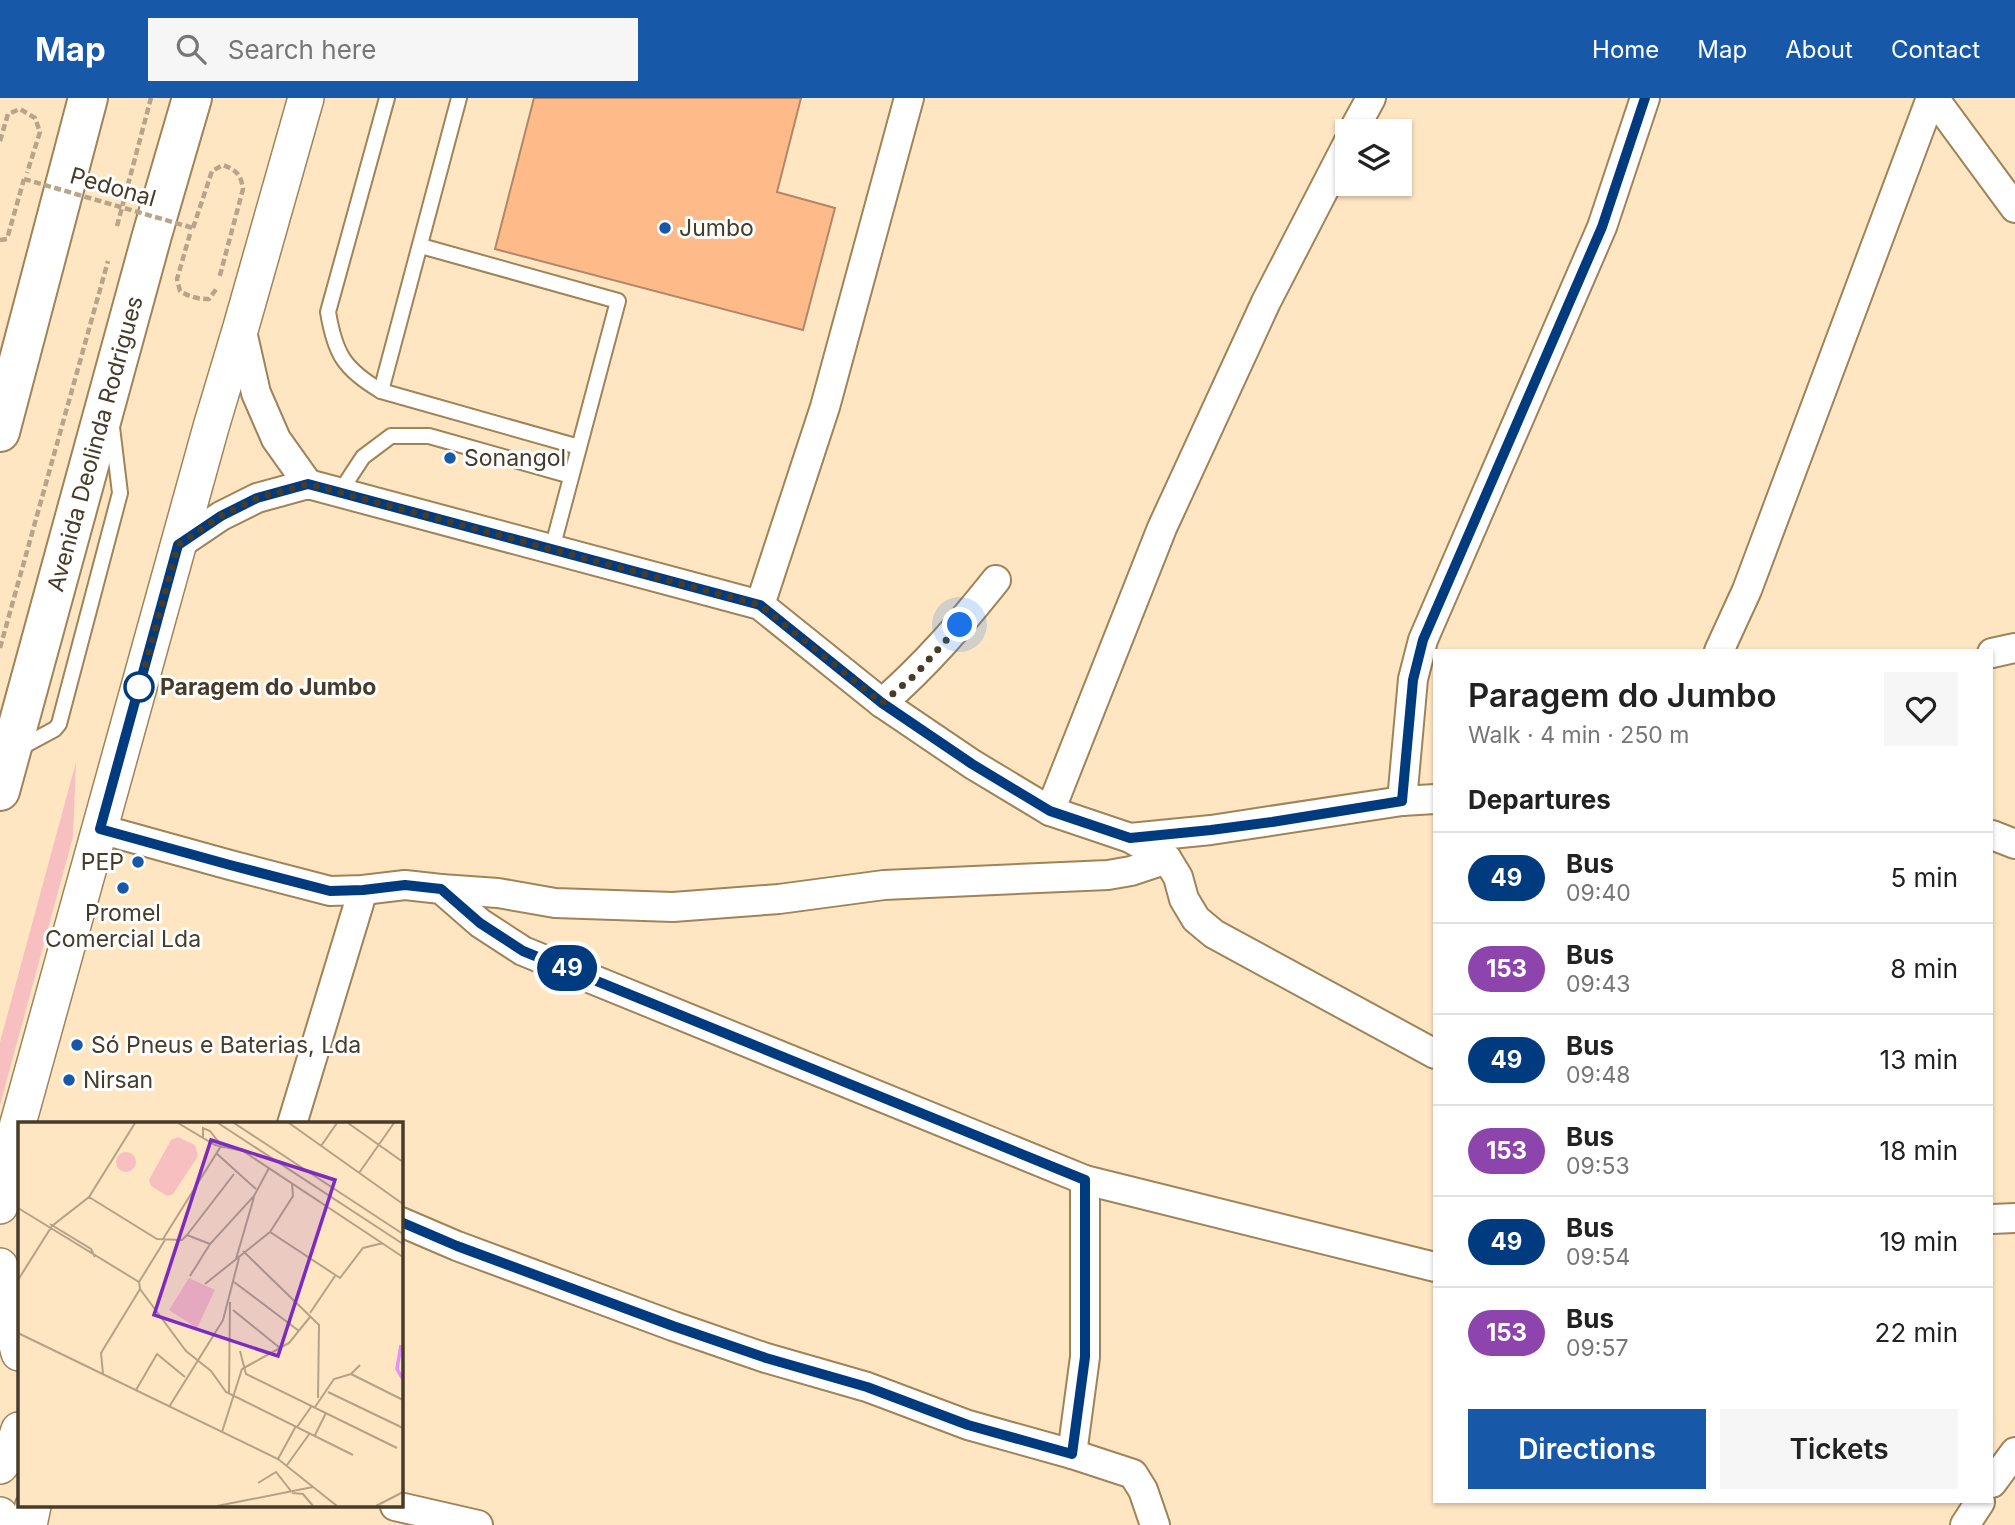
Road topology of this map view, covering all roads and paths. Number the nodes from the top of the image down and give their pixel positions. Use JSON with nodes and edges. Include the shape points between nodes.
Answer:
{"nodes":[{"id":1,"x":88,"y":98,"type":"edge"},
{"id":2,"x":151,"y":98,"type":"edge"},
{"id":3,"x":192,"y":98,"type":"edge"},
{"id":4,"x":306,"y":98,"type":"edge"},
{"id":5,"x":387,"y":98,"type":"edge"},
{"id":6,"x":459,"y":98,"type":"edge"},
{"id":7,"x":909,"y":98,"type":"edge"},
{"id":8,"x":1371,"y":98,"type":"edge"},
{"id":9,"x":1645,"y":98,"type":"edge"},
{"id":10,"x":1933,"y":98,"type":"edge"},
{"id":11,"x":1360,"y":119,"type":"edge"},
{"id":12,"x":0,"y":141,"type":"edge"},
{"id":13,"x":1335,"y":168,"type":"edge"},
{"id":14,"x":27,"y":173,"type":"dead end"},
{"id":15,"x":2015,"y":208,"type":"edge"},
{"id":16,"x":116,"y":232,"type":"dead end"},
{"id":17,"x":190,"y":234,"type":"dead end"},
{"id":18,"x":0,"y":240,"type":"edge"},
{"id":19,"x":421,"y":246,"type":"junction"},
{"id":20,"x":109,"y":257,"type":"dead end"},
{"id":21,"x":241,"y":327,"type":"junction"},
{"id":22,"x":381,"y":391,"type":"junction"},
{"id":23,"x":0,"y":432,"type":"edge"},
{"id":24,"x":579,"y":447,"type":"junction"},
{"id":25,"x":571,"y":476,"type":"junction"},
{"id":26,"x":308,"y":484,"type":"junction"},
{"id":27,"x":340,"y":492,"type":"junction"},
{"id":28,"x":178,"y":545,"type":"junction"},
{"id":29,"x":552,"y":549,"type":"junction"},
{"id":30,"x":996,"y":580,"type":"dead end"},
{"id":31,"x":760,"y":605,"type":"junction"},
{"id":32,"x":0,"y":648,"type":"edge"},
{"id":33,"x":2015,"y":648,"type":"edge"},
{"id":34,"x":1720,"y":649,"type":"edge"},
{"id":35,"x":1993,"y":653,"type":"edge"},
{"id":36,"x":882,"y":703,"type":"junction"},
{"id":37,"x":0,"y":791,"type":"edge"},
{"id":38,"x":1433,"y":799,"type":"edge"},
{"id":39,"x":1402,"y":801,"type":"junction"},
{"id":40,"x":1050,"y":811,"type":"junction"},
{"id":41,"x":100,"y":829,"type":"junction"},
{"id":42,"x":1993,"y":835,"type":"edge"},
{"id":43,"x":1130,"y":838,"type":"junction"},
{"id":44,"x":2015,"y":844,"type":"edge"},
{"id":45,"x":1167,"y":859,"type":"junction"},
{"id":46,"x":441,"y":889,"type":"junction"},
{"id":47,"x":363,"y":890,"type":"junction"},
{"id":48,"x":1433,"y":1053,"type":"edge"},
{"id":49,"x":18,"y":1122,"type":"edge"},
{"id":50,"x":293,"y":1122,"type":"edge"},
{"id":51,"x":18,"y":1124,"type":"edge"},
{"id":52,"x":1085,"y":1180,"type":"junction"},
{"id":53,"x":0,"y":1206,"type":"edge"},
{"id":54,"x":2015,"y":1217,"type":"edge"},
{"id":55,"x":1993,"y":1219,"type":"edge"},
{"id":56,"x":402,"y":1222,"type":"edge"},
{"id":57,"x":0,"y":1266,"type":"edge"},
{"id":58,"x":1433,"y":1267,"type":"edge"},
{"id":59,"x":18,"y":1349,"type":"edge"},
{"id":60,"x":18,"y":1433,"type":"edge"},
{"id":61,"x":2015,"y":1452,"type":"edge"},
{"id":62,"x":1072,"y":1454,"type":"junction"},
{"id":63,"x":0,"y":1466,"type":"edge"},
{"id":64,"x":1993,"y":1482,"type":"edge"},
{"id":65,"x":1979,"y":1503,"type":"edge"},
{"id":66,"x":402,"y":1508,"type":"edge"},
{"id":67,"x":478,"y":1525,"type":"edge"},
{"id":68,"x":1154,"y":1525,"type":"edge"},
{"id":69,"x":1965,"y":1525,"type":"edge"}],
"edges":[{"from":1,"to":23,"type":"highway"},
{"from":2,"to":16,"type":"path"},
{"from":3,"to":37,"type":"highway","name":"Avenida Deolinda Rodrigues"},
{"from":4,"to":21,"type":"street"},
{"from":5,"to":22,"type":"lane","via":[[328,312],[342,360],[360,379]]},
{"from":6,"to":19,"type":"lane"},
{"from":7,"to":31,"type":"street","via":[[825,407]]},
{"from":8,"to":11,"type":"street"},
{"from":9,"to":39,"type":"street","via":[[1602,227],[1423,640],[1413,680]]},
{"from":10,"to":15,"type":"street"},
{"from":10,"to":34,"type":"street"},
{"from":12,"to":14,"type":"path","via":[[8,114],[20,109],[35,118],[40,132]]},
{"from":13,"to":40,"type":"street","via":[[1266,302],[1162,528]]},
{"from":17,"to":18,"type":"path","name":"Pedonal","bridge":true,"via":[[177,279],[180,291],[209,299],[216,291],[243,188],[235,169],[223,165],[212,171],[193,228],[24,179],[7,239]]},
{"from":19,"to":22,"type":"lane"},
{"from":19,"to":24,"type":"lane","via":[[618,301]]},
{"from":20,"to":32,"type":"path"},
{"from":21,"to":26,"type":"street","via":[[256,393],[276,439]]},
{"from":21,"to":28,"type":"street"},
{"from":22,"to":24,"type":"lane"},
{"from":24,"to":25,"type":"lane"},
{"from":25,"to":27,"type":"lane","via":[[429,436],[391,436],[363,457]]},
{"from":25,"to":29,"type":"lane"},
{"from":26,"to":27,"type":"street"},
{"from":26,"to":28,"type":"street","via":[[257,498]]},
{"from":27,"to":29,"type":"street"},
{"from":28,"to":41,"type":"street"},
{"from":29,"to":31,"type":"street"},
{"from":30,"to":36,"type":"street","via":[[915,675]]},
{"from":31,"to":36,"type":"street"},
{"from":33,"to":35,"type":"street"},
{"from":36,"to":40,"type":"street"},
{"from":38,"to":39,"type":"street"},
{"from":39,"to":43,"type":"street"},
{"from":40,"to":43,"type":"street"},
{"from":41,"to":47,"type":"street","via":[[330,891]]},
{"from":41,"to":49,"type":"street"},
{"from":42,"to":44,"type":"street"},
{"from":43,"to":45,"type":"street"},
{"from":45,"to":46,"type":"street","via":[[1108,875],[884,885],[673,907],[555,903]]},
{"from":45,"to":48,"type":"street","via":[[1196,919],[1214,934]]},
{"from":46,"to":47,"type":"street","via":[[405,885]]},
{"from":46,"to":52,"type":"street","via":[[480,923],[523,951]]},
{"from":47,"to":50,"type":"street"},
{"from":51,"to":53,"type":"street"},
{"from":52,"to":58,"type":"street"},
{"from":52,"to":62,"type":"street","via":[[1085,1357]]},
{"from":54,"to":55,"type":"street"},
{"from":56,"to":62,"type":"street","via":[[673,1326],[867,1387],[968,1425]]},
{"from":57,"to":59,"type":"street"},
{"from":60,"to":63,"type":"street"},
{"from":61,"to":64,"type":"street"},
{"from":62,"to":68,"type":"street","via":[[1133,1474]]},
{"from":65,"to":69,"type":"street"},
{"from":66,"to":67,"type":"street"}]}
